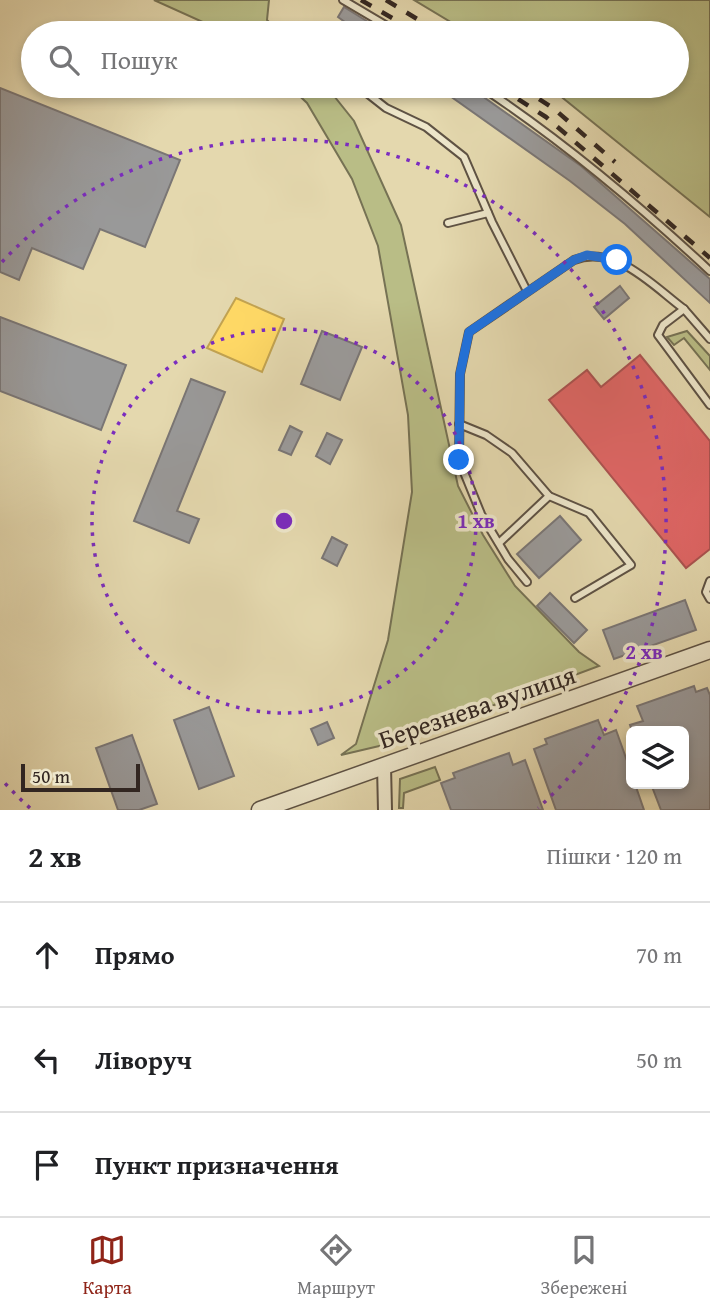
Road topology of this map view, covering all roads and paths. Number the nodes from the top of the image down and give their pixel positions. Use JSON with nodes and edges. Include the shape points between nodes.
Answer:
{"nodes":[{"id":1,"x":344,"y":0,"type":"edge"},
{"id":2,"x":379,"y":21,"type":"edge"},
{"id":3,"x":373,"y":98,"type":"edge"},
{"id":4,"x":498,"y":98,"type":"edge"},
{"id":5,"x":488,"y":213,"type":"junction"},
{"id":6,"x":448,"y":223,"type":"dead end"},
{"id":7,"x":710,"y":271,"type":"edge"},
{"id":8,"x":527,"y":291,"type":"junction"},
{"id":9,"x":684,"y":309,"type":"junction"},
{"id":10,"x":710,"y":339,"type":"edge"},
{"id":11,"x":710,"y":405,"type":"edge"},
{"id":12,"x":458,"y":424,"type":"junction"},
{"id":13,"x":550,"y":496,"type":"junction"},
{"id":14,"x":499,"y":543,"type":"junction"},
{"id":15,"x":710,"y":581,"type":"edge"},
{"id":16,"x":527,"y":582,"type":"dead end"},
{"id":17,"x":575,"y":598,"type":"dead end"},
{"id":18,"x":710,"y":599,"type":"edge"},
{"id":19,"x":710,"y":650,"type":"edge"},
{"id":20,"x":384,"y":766,"type":"junction"},
{"id":21,"x":260,"y":810,"type":"edge"},
{"id":22,"x":385,"y":810,"type":"edge"}],
"edges":[{"from":1,"to":2,"type":"lane"},
{"from":3,"to":5,"type":"lane","via":[[426,127],[464,157]]},
{"from":4,"to":7,"type":"lane","via":[[618,187]]},
{"from":5,"to":6,"type":"lane"},
{"from":5,"to":8,"type":"lane"},
{"from":8,"to":9,"type":"lane","via":[[574,260],[603,256],[617,260]]},
{"from":8,"to":12,"type":"lane","via":[[469,332],[460,374]]},
{"from":9,"to":10,"type":"lane"},
{"from":9,"to":11,"type":"lane","via":[[659,329],[658,335]]},
{"from":12,"to":13,"type":"lane","via":[[486,435],[512,453]]},
{"from":12,"to":14,"type":"lane","via":[[459,460],[466,481]]},
{"from":13,"to":14,"type":"lane"},
{"from":13,"to":17,"type":"lane","via":[[589,513],[631,565]]},
{"from":14,"to":16,"type":"lane"},
{"from":15,"to":18,"type":"lane","via":[[706,592]]},
{"from":19,"to":20,"type":"street","name":"Березнева вулиця"},
{"from":20,"to":21,"type":"street","name":"Березнева вулиця"},
{"from":20,"to":22,"type":"street"}]}
